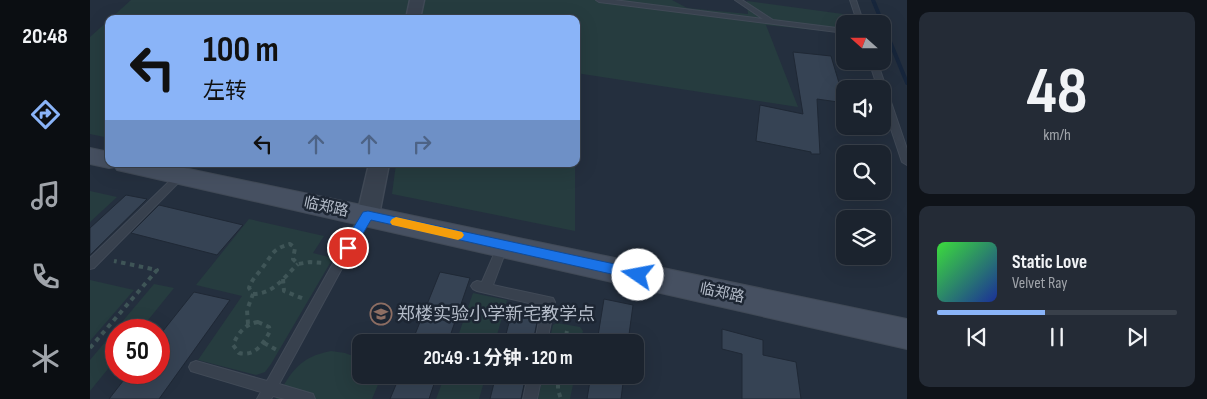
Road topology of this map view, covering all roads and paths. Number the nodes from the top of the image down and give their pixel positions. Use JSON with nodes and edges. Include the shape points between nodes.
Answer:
{"nodes":[{"id":1,"x":417,"y":0,"type":"edge"},
{"id":2,"x":599,"y":0,"type":"edge"},
{"id":3,"x":738,"y":0,"type":"edge"},
{"id":4,"x":853,"y":0,"type":"edge"},
{"id":5,"x":414,"y":15,"type":"edge"},
{"id":6,"x":858,"y":15,"type":"edge"},
{"id":7,"x":773,"y":22,"type":"junction"},
{"id":8,"x":836,"y":30,"type":"edge"},
{"id":9,"x":891,"y":115,"type":"edge"},
{"id":10,"x":90,"y":156,"type":"edge"},
{"id":11,"x":105,"y":159,"type":"edge"},
{"id":12,"x":907,"y":162,"type":"edge"},
{"id":13,"x":140,"y":167,"type":"edge"},
{"id":14,"x":379,"y":167,"type":"edge"},
{"id":15,"x":180,"y":176,"type":"junction"},
{"id":16,"x":367,"y":215,"type":"junction"},
{"id":17,"x":503,"y":245,"type":"junction"},
{"id":18,"x":94,"y":261,"type":"edge"},
{"id":19,"x":298,"y":264,"type":"junction"},
{"id":20,"x":339,"y":265,"type":"junction"},
{"id":21,"x":283,"y":278,"type":"junction"},
{"id":22,"x":253,"y":294,"type":"junction"},
{"id":23,"x":318,"y":303,"type":"junction"},
{"id":24,"x":248,"y":324,"type":"junction"},
{"id":25,"x":567,"y":331,"type":"dead end"},
{"id":26,"x":543,"y":334,"type":"edge"},
{"id":27,"x":566,"y":334,"type":"edge"},
{"id":28,"x":907,"y":334,"type":"edge"},
{"id":29,"x":264,"y":343,"type":"junction"},
{"id":30,"x":90,"y":348,"type":"edge"},
{"id":31,"x":289,"y":354,"type":"junction"},
{"id":32,"x":196,"y":367,"type":"dead end"},
{"id":33,"x":533,"y":384,"type":"edge"},
{"id":34,"x":558,"y":384,"type":"edge"},
{"id":35,"x":267,"y":394,"type":"edge"},
{"id":36,"x":308,"y":399,"type":"edge"},
{"id":37,"x":530,"y":399,"type":"edge"},
{"id":38,"x":561,"y":399,"type":"edge"}],
"edges":[{"from":1,"to":5,"type":"street"},
{"from":2,"to":7,"type":"lane"},
{"from":3,"to":7,"type":"lane"},
{"from":4,"to":6,"type":"lane"},
{"from":7,"to":8,"type":"lane"},
{"from":9,"to":12,"type":"lane"},
{"from":10,"to":11,"type":"main road"},
{"from":13,"to":15,"type":"main road","name":"临郑路"},
{"from":14,"to":16,"type":"street"},
{"from":15,"to":16,"type":"main road","name":"临郑路"},
{"from":15,"to":18,"type":"lane"},
{"from":16,"to":17,"type":"main road","name":"临郑路"},
{"from":16,"to":20,"type":"lane"},
{"from":17,"to":26,"type":"lane","via":[[482,287],[549,302]]},
{"from":17,"to":28,"type":"main road","name":"临郑路"},
{"from":18,"to":30,"type":"path","via":[[157,270]]},
{"from":19,"to":20,"type":"path"},
{"from":19,"to":21,"type":"path"},
{"from":19,"to":22,"type":"path","via":[[293,259],[293,246],[279,247],[253,277],[248,288]]},
{"from":20,"to":23,"type":"lane"},
{"from":21,"to":22,"type":"path","via":[[267,292]]},
{"from":21,"to":23,"type":"path","via":[[282,286],[287,293]]},
{"from":22,"to":24,"type":"path","via":[[247,310]]},
{"from":23,"to":31,"type":"lane"},
{"from":24,"to":29,"type":"path","via":[[260,323],[269,327]]},
{"from":24,"to":29,"type":"path","via":[[234,340],[237,352],[249,354]]},
{"from":25,"to":27,"type":"path"},
{"from":29,"to":31,"type":"path"},
{"from":31,"to":35,"type":"lane"},
{"from":32,"to":35,"type":"lane"},
{"from":33,"to":37,"type":"lane"},
{"from":34,"to":38,"type":"path"},
{"from":35,"to":36,"type":"lane"}]}
